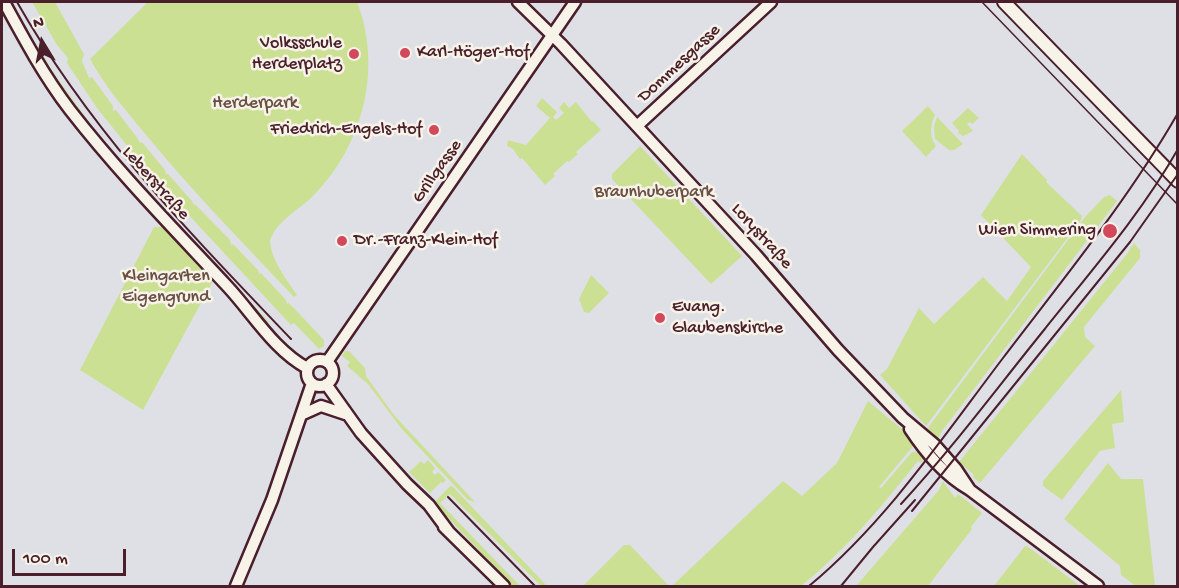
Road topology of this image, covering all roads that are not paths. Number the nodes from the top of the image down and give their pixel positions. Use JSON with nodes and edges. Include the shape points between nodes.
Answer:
{"nodes":[{"id":1,"x":4,"y":2,"type":"edge"},
{"id":2,"x":519,"y":2,"type":"edge"},
{"id":3,"x":575,"y":2,"type":"edge"},
{"id":4,"x":771,"y":2,"type":"edge"},
{"id":5,"x":1004,"y":2,"type":"edge"},
{"id":6,"x":552,"y":35,"type":"junction"},
{"id":7,"x":637,"y":126,"type":"junction"},
{"id":8,"x":1178,"y":181,"type":"edge"},
{"id":9,"x":327,"y":362,"type":"junction"},
{"id":10,"x":307,"y":368,"type":"junction"},
{"id":11,"x":312,"y":383,"type":"junction"},
{"id":12,"x":326,"y":384,"type":"junction"},
{"id":13,"x":301,"y":415,"type":"junction"},
{"id":14,"x":346,"y":415,"type":"junction"},
{"id":15,"x":236,"y":586,"type":"edge"},
{"id":16,"x":504,"y":586,"type":"edge"},
{"id":17,"x":1098,"y":586,"type":"edge"}],
"edges":[{"from":1,"to":10,"type":"main road","name":"Leberstraße","via":[[41,68],[116,167],[245,305],[286,355]]},
{"from":2,"to":6,"type":"main road","name":"Lorystraße"},
{"from":3,"to":6,"type":"main road","name":"Grillgasse"},
{"from":4,"to":7,"type":"main road","name":"Dommesgasse"},
{"from":5,"to":8,"type":"main road"},
{"from":6,"to":7,"type":"main road","name":"Lorystraße"},
{"from":6,"to":9,"type":"main road","name":"Grillgasse"},
{"from":7,"to":17,"type":"main road","name":"Lorystraße","via":[[838,350],[903,418],[934,444],[970,490]]},
{"from":9,"to":10,"type":"main road","via":[[316,360]]},
{"from":9,"to":12,"type":"main road","via":[[333,372]]},
{"from":10,"to":11,"type":"main road"},
{"from":11,"to":12,"type":"main road"},
{"from":11,"to":13,"type":"main road"},
{"from":12,"to":14,"type":"main road"},
{"from":13,"to":14,"type":"main road","via":[[321,406]]},
{"from":13,"to":15,"type":"main road","via":[[272,500]]},
{"from":14,"to":16,"type":"main road","via":[[426,508]]}]}
